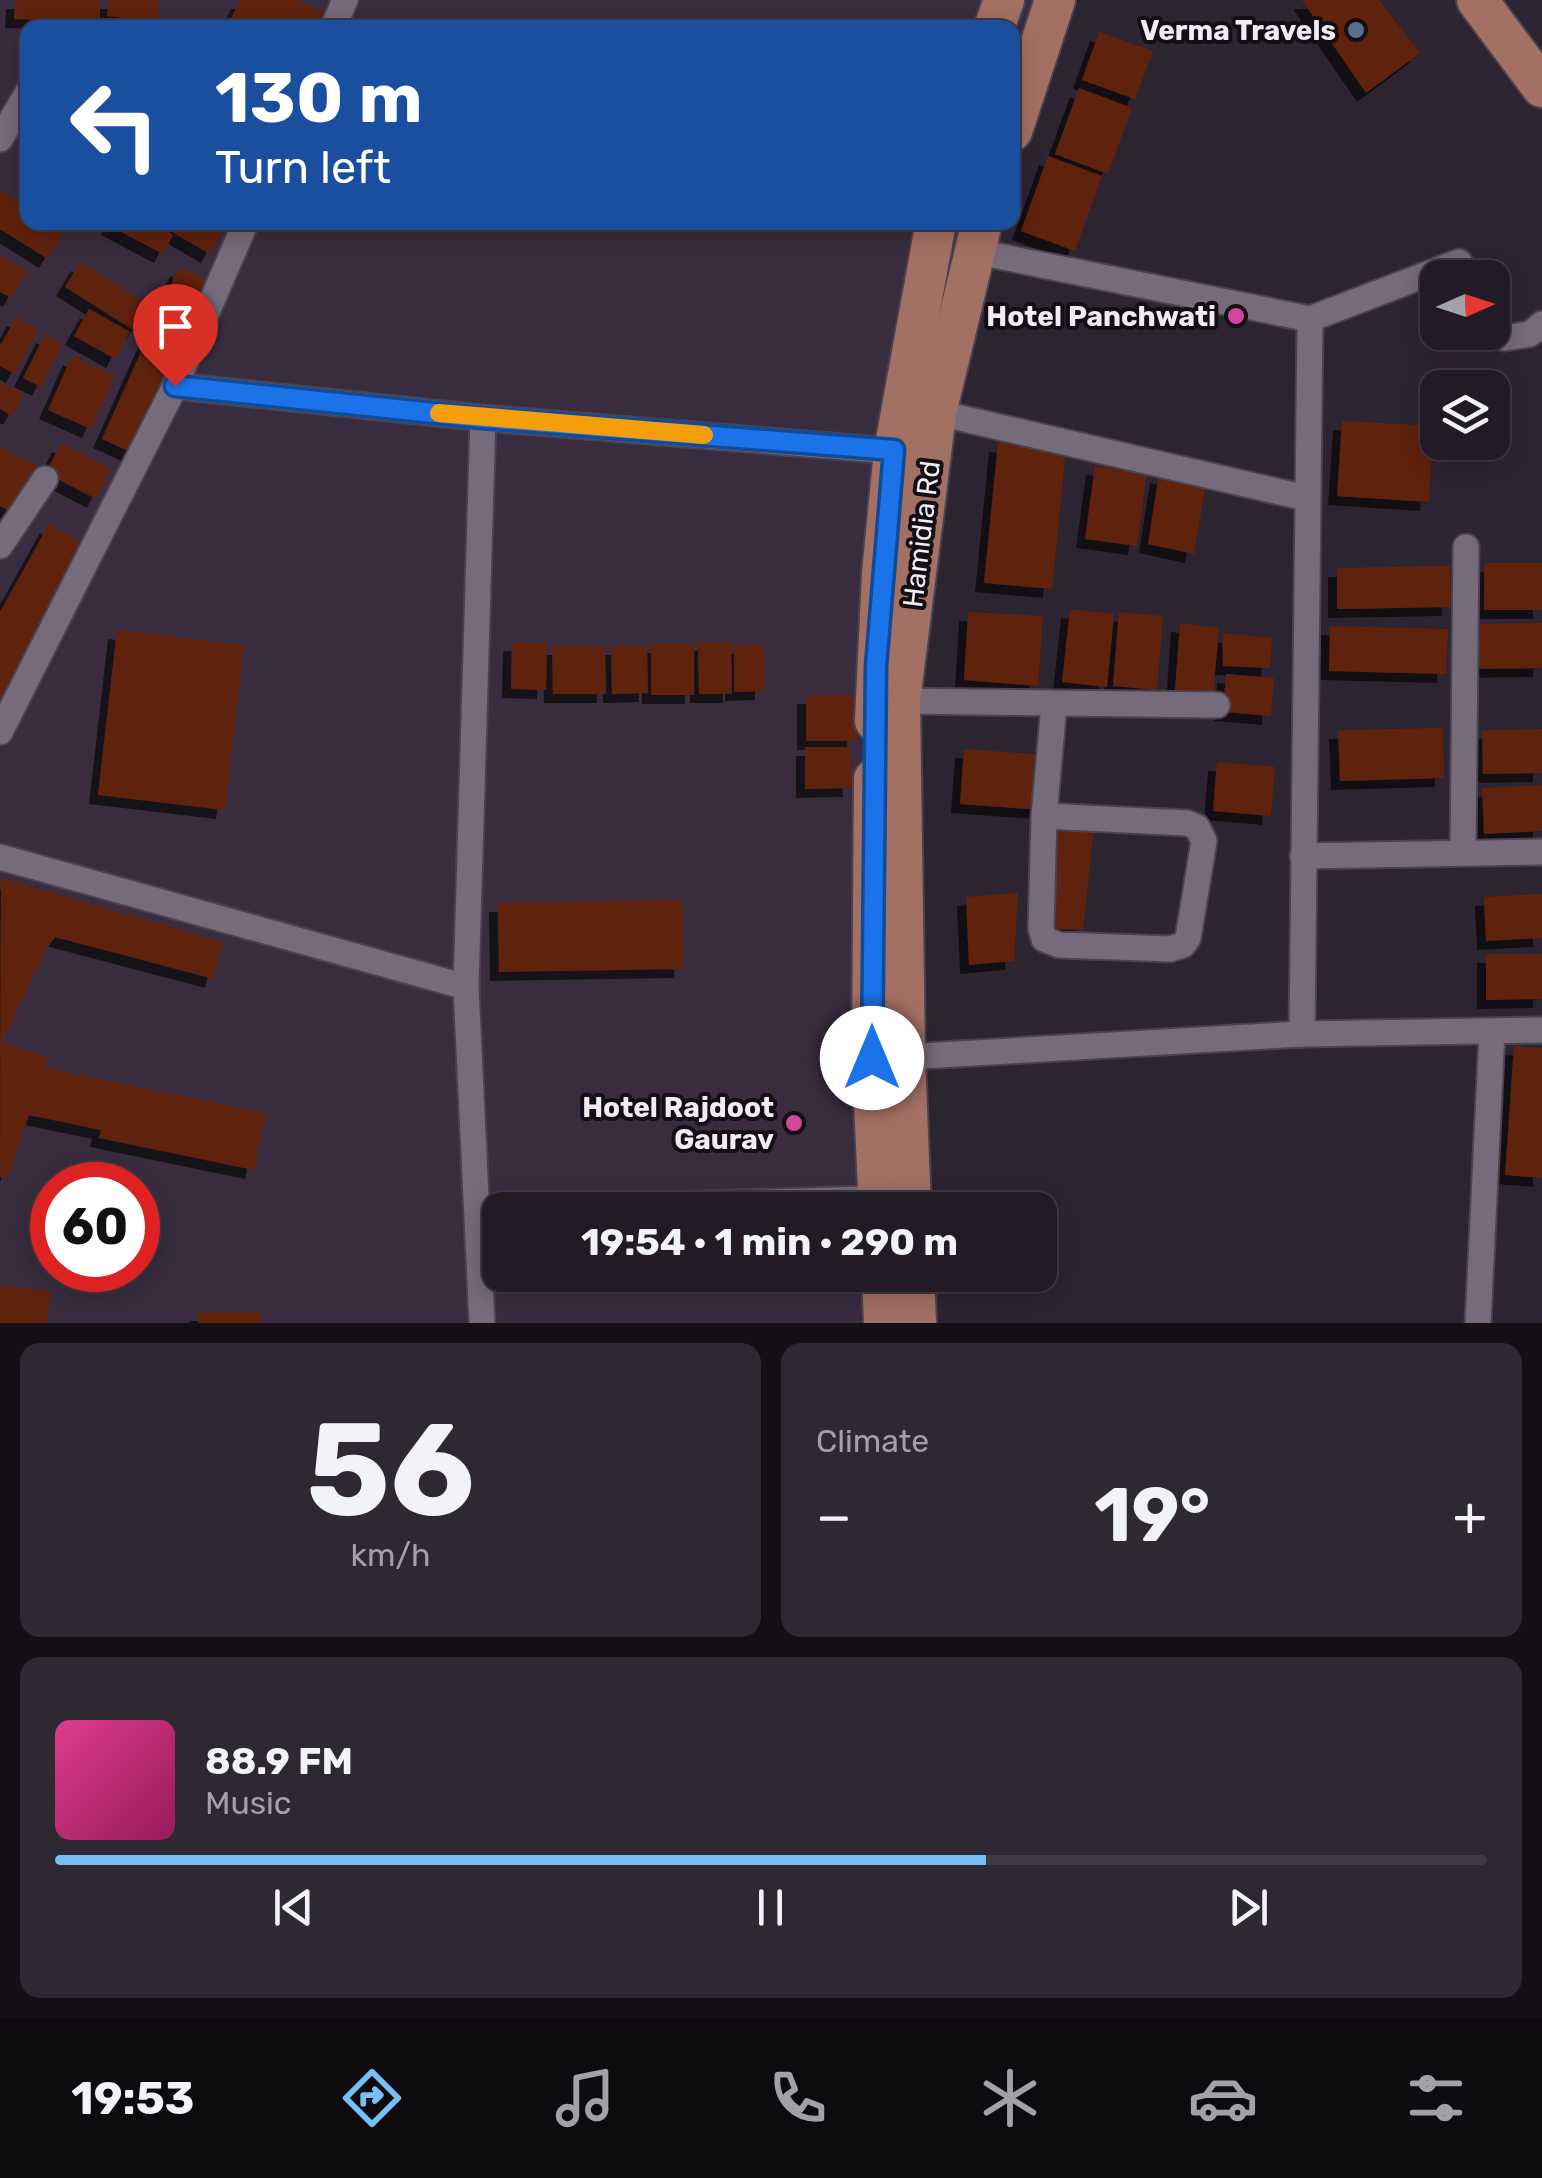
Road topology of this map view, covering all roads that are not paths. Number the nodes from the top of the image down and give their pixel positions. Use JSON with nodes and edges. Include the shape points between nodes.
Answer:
{"nodes":[{"id":1,"x":1055,"y":0,"type":"edge"},
{"id":2,"x":1478,"y":0,"type":"edge"},
{"id":3,"x":1542,"y":86,"type":"edge"},
{"id":4,"x":20,"y":105,"type":"edge"},
{"id":5,"x":1020,"y":107,"type":"edge"},
{"id":6,"x":0,"y":139,"type":"edge"},
{"id":7,"x":243,"y":230,"type":"edge"},
{"id":8,"x":935,"y":230,"type":"edge"},
{"id":9,"x":978,"y":237,"type":"edge"},
{"id":10,"x":1420,"y":277,"type":"edge"},
{"id":11,"x":1310,"y":319,"type":"junction"},
{"id":12,"x":1542,"y":324,"type":"edge"},
{"id":13,"x":1510,"y":337,"type":"edge"},
{"id":14,"x":175,"y":386,"type":"junction"},
{"id":15,"x":919,"y":409,"type":"junction"},
{"id":16,"x":482,"y":418,"type":"junction"},
{"id":17,"x":894,"y":450,"type":"junction"},
{"id":18,"x":45,"y":478,"type":"dead end"},
{"id":19,"x":1306,"y":498,"type":"junction"},
{"id":20,"x":0,"y":546,"type":"edge"},
{"id":21,"x":1466,"y":547,"type":"dead end"},
{"id":22,"x":900,"y":701,"type":"junction"},
{"id":23,"x":1054,"y":705,"type":"junction"},
{"id":24,"x":1216,"y":705,"type":"dead end"},
{"id":25,"x":0,"y":732,"type":"edge"},
{"id":26,"x":1044,"y":816,"type":"junction"},
{"id":27,"x":1463,"y":852,"type":"junction"},
{"id":28,"x":1542,"y":852,"type":"edge"},
{"id":29,"x":0,"y":856,"type":"edge"},
{"id":30,"x":1303,"y":856,"type":"junction"},
{"id":31,"x":466,"y":987,"type":"junction"},
{"id":32,"x":1542,"y":1030,"type":"edge"},
{"id":33,"x":1492,"y":1032,"type":"junction"},
{"id":34,"x":1302,"y":1034,"type":"junction"},
{"id":35,"x":905,"y":1057,"type":"junction"},
{"id":36,"x":486,"y":1192,"type":"edge"},
{"id":37,"x":893,"y":1192,"type":"edge"},
{"id":38,"x":896,"y":1192,"type":"edge"},
{"id":39,"x":484,"y":1292,"type":"edge"},
{"id":40,"x":883,"y":1292,"type":"edge"},
{"id":41,"x":915,"y":1292,"type":"edge"},
{"id":42,"x":482,"y":1323,"type":"edge"},
{"id":43,"x":884,"y":1323,"type":"edge"},
{"id":44,"x":916,"y":1323,"type":"edge"},
{"id":45,"x":1478,"y":1323,"type":"edge"}],
"edges":[{"from":1,"to":5,"type":"main road"},
{"from":2,"to":3,"type":"main road"},
{"from":4,"to":6,"type":"street"},
{"from":7,"to":14,"type":"street"},
{"from":8,"to":15,"type":"main road"},
{"from":9,"to":11,"type":"street"},
{"from":9,"to":15,"type":"main road","name":"Hamidia Rd"},
{"from":10,"to":11,"type":"street"},
{"from":11,"to":19,"type":"street"},
{"from":12,"to":13,"type":"street"},
{"from":14,"to":16,"type":"street"},
{"from":14,"to":25,"type":"street"},
{"from":15,"to":17,"type":"main road"},
{"from":15,"to":19,"type":"street"},
{"from":15,"to":22,"type":"main road","name":"Hamidia Rd"},
{"from":16,"to":17,"type":"street"},
{"from":16,"to":31,"type":"street"},
{"from":17,"to":37,"type":"main road","via":[[876,666],[872,1058]]},
{"from":18,"to":20,"type":"street"},
{"from":19,"to":30,"type":"street"},
{"from":21,"to":27,"type":"street"},
{"from":22,"to":23,"type":"street"},
{"from":22,"to":35,"type":"main road","name":"Hamidia Rd"},
{"from":23,"to":24,"type":"street"},
{"from":23,"to":26,"type":"street"},
{"from":26,"to":26,"type":"street","via":[[1044,939],[1059,945],[1183,946],[1204,842],[1197,827]]},
{"from":27,"to":28,"type":"street"},
{"from":27,"to":30,"type":"street"},
{"from":29,"to":31,"type":"street"},
{"from":30,"to":34,"type":"street"},
{"from":31,"to":36,"type":"street"},
{"from":32,"to":33,"type":"street"},
{"from":33,"to":34,"type":"street"},
{"from":33,"to":45,"type":"street"},
{"from":34,"to":35,"type":"street"},
{"from":35,"to":38,"type":"main road","name":"Hamidia Rd"},
{"from":39,"to":42,"type":"street"},
{"from":40,"to":43,"type":"main road"},
{"from":41,"to":44,"type":"main road"}]}
